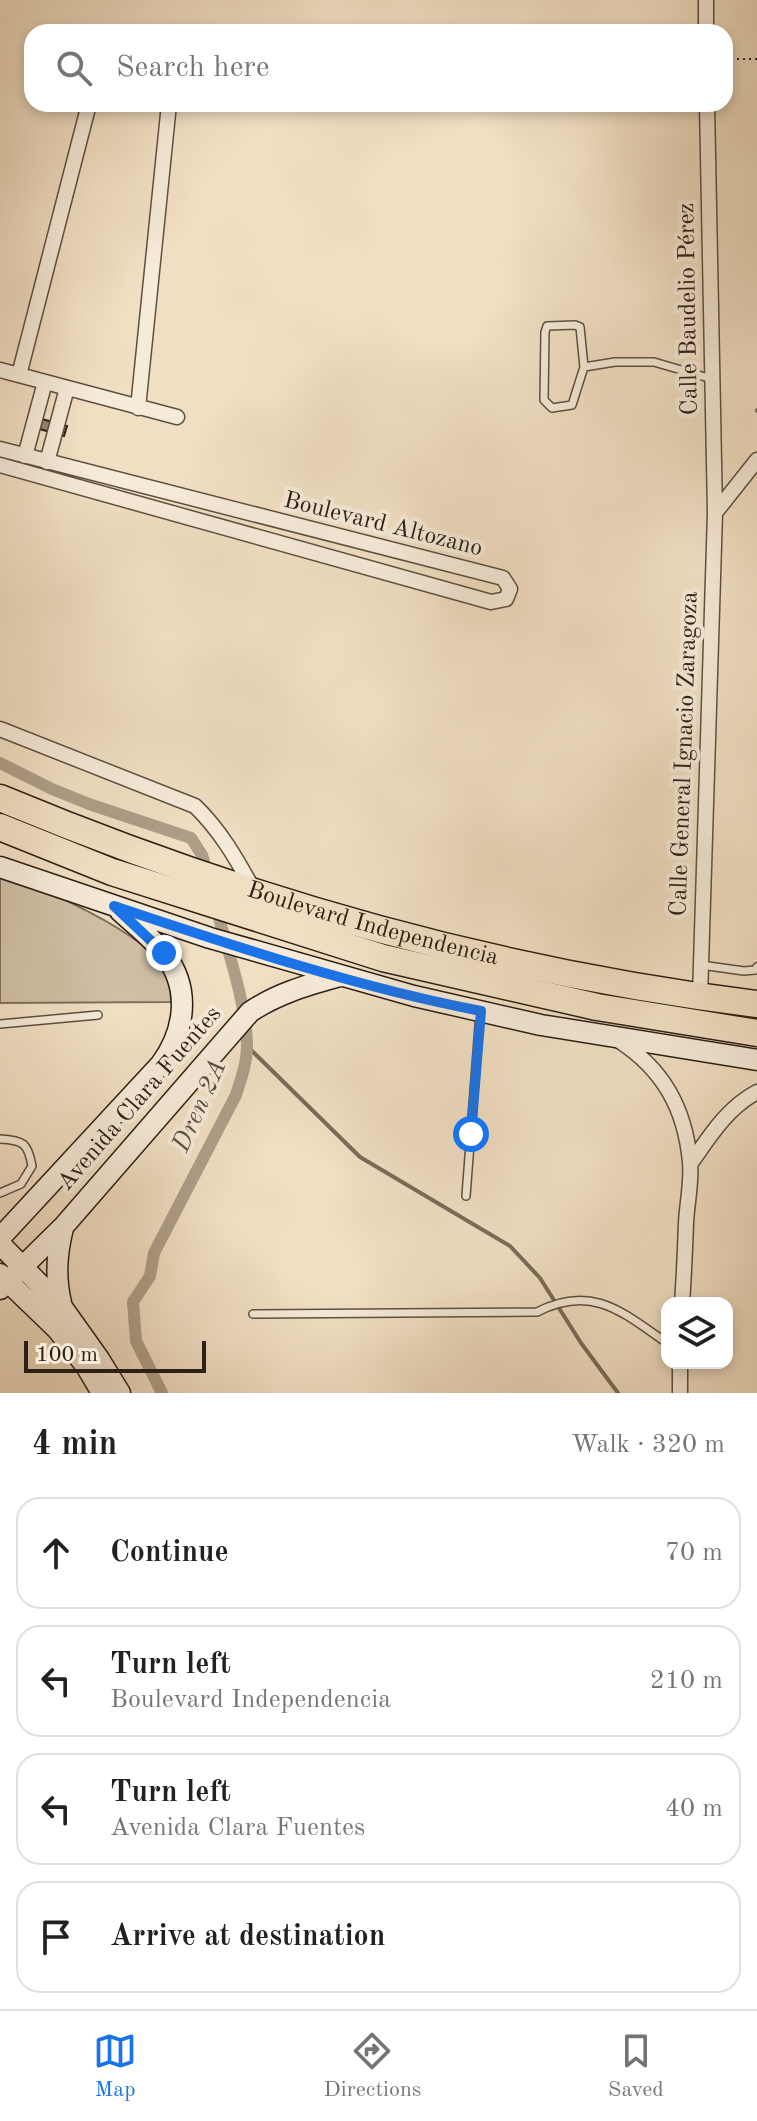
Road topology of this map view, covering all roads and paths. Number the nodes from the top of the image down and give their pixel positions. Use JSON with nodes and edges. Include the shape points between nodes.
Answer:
{"nodes":[{"id":1,"x":706,"y":0,"type":"edge"},
{"id":2,"x":706,"y":24,"type":"edge"},
{"id":3,"x":733,"y":59,"type":"edge"},
{"id":4,"x":757,"y":59,"type":"edge"},
{"id":5,"x":87,"y":112,"type":"edge"},
{"id":6,"x":168,"y":112,"type":"edge"},
{"id":7,"x":707,"y":112,"type":"edge"},
{"id":8,"x":584,"y":367,"type":"junction"},
{"id":9,"x":0,"y":370,"type":"edge"},
{"id":10,"x":19,"y":375,"type":"junction"},
{"id":11,"x":712,"y":379,"type":"junction"},
{"id":12,"x":45,"y":382,"type":"junction"},
{"id":13,"x":67,"y":388,"type":"junction"},
{"id":14,"x":138,"y":408,"type":"junction"},
{"id":15,"x":177,"y":417,"type":"dead end"},
{"id":16,"x":0,"y":449,"type":"edge"},
{"id":17,"x":25,"y":456,"type":"junction"},
{"id":18,"x":757,"y":460,"type":"edge"},
{"id":19,"x":47,"y":462,"type":"junction"},
{"id":20,"x":0,"y":465,"type":"edge"},
{"id":21,"x":715,"y":513,"type":"junction"},
{"id":22,"x":0,"y":729,"type":"edge"},
{"id":23,"x":0,"y":798,"type":"edge"},
{"id":24,"x":0,"y":827,"type":"edge"},
{"id":25,"x":0,"y":867,"type":"edge"},
{"id":26,"x":255,"y":892,"type":"junction"},
{"id":27,"x":114,"y":906,"type":"junction"},
{"id":28,"x":701,"y":965,"type":"junction"},
{"id":29,"x":757,"y":967,"type":"edge"},
{"id":30,"x":340,"y":976,"type":"junction"},
{"id":31,"x":700,"y":997,"type":"junction"},
{"id":32,"x":757,"y":1004,"type":"edge"},
{"id":33,"x":481,"y":1011,"type":"junction"},
{"id":34,"x":98,"y":1015,"type":"dead end"},
{"id":35,"x":0,"y":1024,"type":"edge"},
{"id":36,"x":757,"y":1033,"type":"edge"},
{"id":37,"x":614,"y":1037,"type":"junction"},
{"id":38,"x":757,"y":1060,"type":"edge"},
{"id":39,"x":757,"y":1092,"type":"edge"},
{"id":40,"x":0,"y":1139,"type":"edge"},
{"id":41,"x":691,"y":1163,"type":"junction"},
{"id":42,"x":0,"y":1193,"type":"edge"},
{"id":43,"x":466,"y":1196,"type":"dead end"},
{"id":44,"x":63,"y":1227,"type":"junction"},
{"id":45,"x":0,"y":1238,"type":"edge"},
{"id":46,"x":0,"y":1244,"type":"edge"},
{"id":47,"x":24,"y":1267,"type":"junction"},
{"id":48,"x":3,"y":1282,"type":"edge"},
{"id":49,"x":682,"y":1297,"type":"edge"},
{"id":50,"x":62,"y":1307,"type":"junction"},
{"id":51,"x":253,"y":1314,"type":"dead end"},
{"id":52,"x":661,"y":1339,"type":"edge"},
{"id":53,"x":680,"y":1369,"type":"edge"},
{"id":54,"x":102,"y":1393,"type":"edge"},
{"id":55,"x":120,"y":1393,"type":"edge"},
{"id":56,"x":680,"y":1393,"type":"edge"}],
"edges":[{"from":1,"to":2,"type":"street"},
{"from":3,"to":4,"type":"path"},
{"from":5,"to":10,"type":"street"},
{"from":6,"to":14,"type":"street"},
{"from":7,"to":11,"type":"street","name":"Calle Baudelio Pérez"},
{"from":8,"to":8,"type":"lane","via":[[580,327],[547,326],[548,405],[572,405]]},
{"from":8,"to":11,"type":"lane","via":[[654,362]]},
{"from":9,"to":10,"type":"street"},
{"from":10,"to":12,"type":"street"},
{"from":11,"to":21,"type":"street","name":"Calle Baudelio Pérez"},
{"from":12,"to":13,"type":"street"},
{"from":12,"to":17,"type":"street"},
{"from":13,"to":14,"type":"street"},
{"from":13,"to":19,"type":"street"},
{"from":14,"to":15,"type":"street"},
{"from":16,"to":17,"type":"street","name":"Boulevard Altozano"},
{"from":17,"to":19,"type":"street","name":"Boulevard Altozano"},
{"from":18,"to":21,"type":"street"},
{"from":19,"to":20,"type":"street","name":"Boulevard Altozano","via":[[503,578],[510,589],[506,599],[491,602]]},
{"from":21,"to":28,"type":"street","name":"Calle General Ignacio Zaragoza"},
{"from":22,"to":26,"type":"street","via":[[195,806],[228,845]]},
{"from":23,"to":26,"type":"highway","name":"Boulevard Independencia"},
{"from":24,"to":36,"type":"highway","name":"Boulevard Independencia","via":[[112,872],[383,958],[597,1007]]},
{"from":25,"to":27,"type":"main road"},
{"from":26,"to":31,"type":"highway","name":"Boulevard Independencia","via":[[452,949]]},
{"from":27,"to":30,"type":"main road"},
{"from":27,"to":45,"type":"main road","name":"Avenida Clara Fuentes","via":[[164,953],[178,977],[182,1015],[173,1048]]},
{"from":28,"to":29,"type":"lane","via":[[744,971]]},
{"from":28,"to":31,"type":"street","name":"Calle General Ignacio Zaragoza"},
{"from":30,"to":33,"type":"main road"},
{"from":30,"to":44,"type":"main road","name":"Avenida Clara Fuentes","via":[[292,990],[250,1012]]},
{"from":31,"to":32,"type":"highway","name":"Boulevard Independencia"},
{"from":33,"to":37,"type":"main road"},
{"from":33,"to":43,"type":"lane"},
{"from":34,"to":35,"type":"lane"},
{"from":37,"to":38,"type":"main road"},
{"from":37,"to":41,"type":"street","via":[[645,1059],[663,1081],[678,1110]]},
{"from":39,"to":41,"type":"street","via":[[725,1117]]},
{"from":40,"to":42,"type":"lane","via":[[19,1140],[29,1150],[32,1166],[21,1184]]},
{"from":41,"to":49,"type":"street"},
{"from":44,"to":47,"type":"main road","name":"Avenida Clara Fuentes"},
{"from":44,"to":50,"type":"main road","via":[[56,1267]]},
{"from":46,"to":47,"type":"main road"},
{"from":47,"to":48,"type":"main road","name":"Avenida Clara Fuentes"},
{"from":47,"to":50,"type":"main road"},
{"from":48,"to":54,"type":"main road","via":[[57,1329]]},
{"from":50,"to":55,"type":"main road"},
{"from":51,"to":52,"type":"lane","via":[[537,1312],[564,1301],[598,1301]]},
{"from":53,"to":56,"type":"street"}]}
